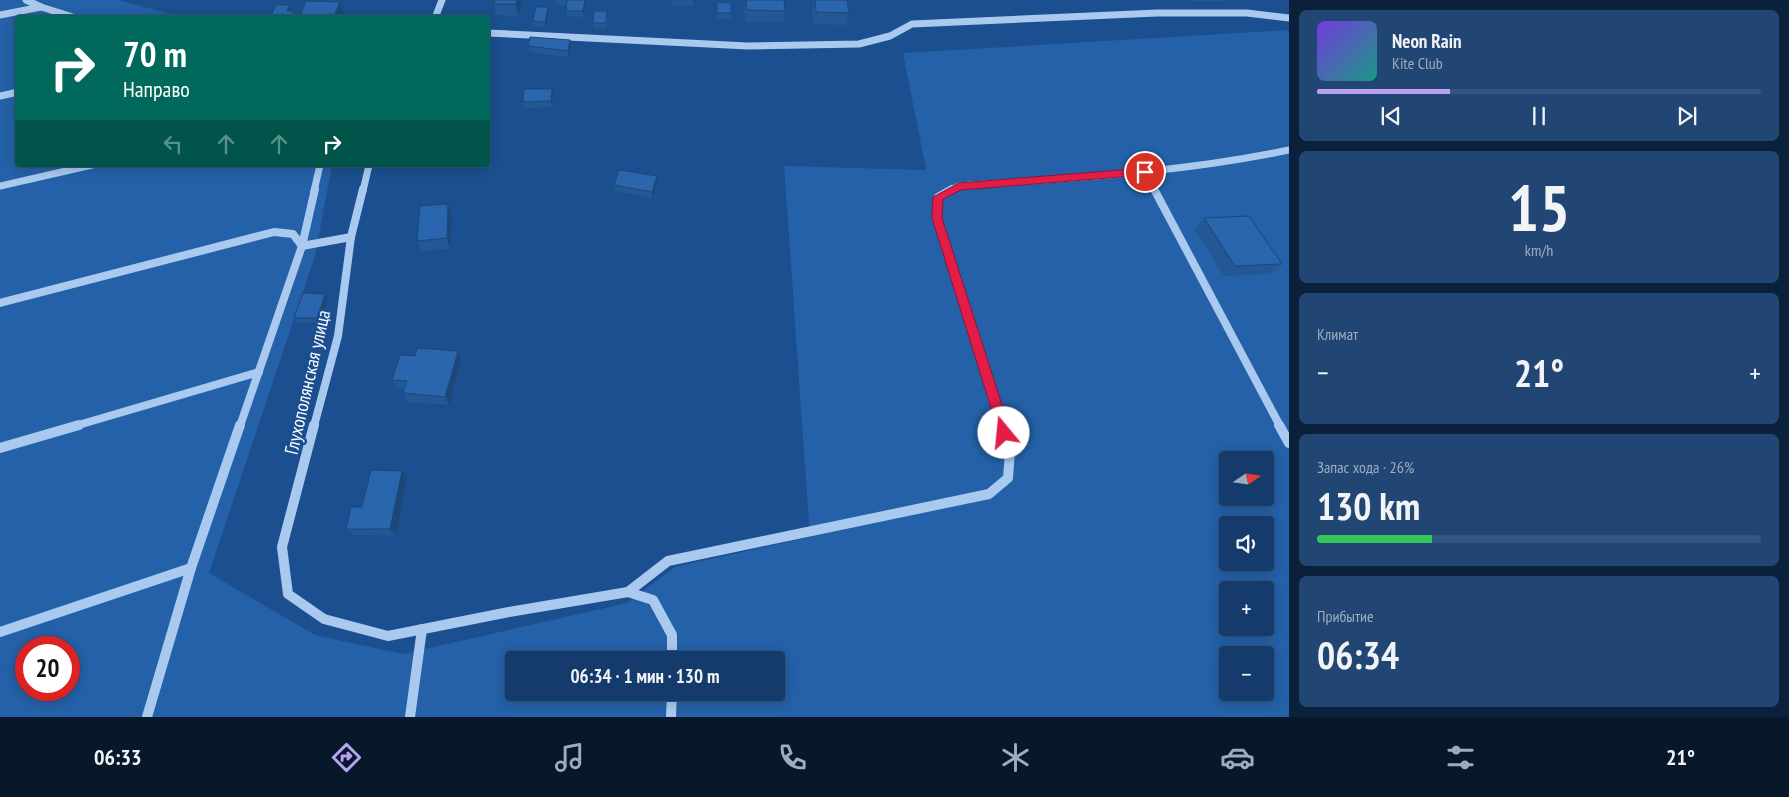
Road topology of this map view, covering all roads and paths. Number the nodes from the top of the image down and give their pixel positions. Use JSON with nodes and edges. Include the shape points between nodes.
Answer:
{"nodes":[{"id":1,"x":26,"y":0,"type":"edge"},
{"id":2,"x":442,"y":0,"type":"edge"},
{"id":3,"x":41,"y":7,"type":"junction"},
{"id":4,"x":0,"y":15,"type":"edge"},
{"id":5,"x":66,"y":15,"type":"edge"},
{"id":6,"x":437,"y":15,"type":"edge"},
{"id":7,"x":1289,"y":18,"type":"edge"},
{"id":8,"x":490,"y":32,"type":"edge"},
{"id":9,"x":15,"y":93,"type":"edge"},
{"id":10,"x":0,"y":96,"type":"edge"},
{"id":11,"x":1289,"y":150,"type":"edge"},
{"id":12,"x":83,"y":167,"type":"edge"},
{"id":13,"x":320,"y":167,"type":"edge"},
{"id":14,"x":368,"y":167,"type":"edge"},
{"id":15,"x":1128,"y":174,"type":"junction"},
{"id":16,"x":0,"y":186,"type":"edge"},
{"id":17,"x":351,"y":237,"type":"junction"},
{"id":18,"x":302,"y":246,"type":"junction"},
{"id":19,"x":0,"y":303,"type":"edge"},
{"id":20,"x":259,"y":372,"type":"junction"},
{"id":21,"x":1289,"y":443,"type":"edge"},
{"id":22,"x":0,"y":448,"type":"edge"},
{"id":23,"x":191,"y":568,"type":"junction"},
{"id":24,"x":628,"y":592,"type":"junction"},
{"id":25,"x":422,"y":630,"type":"junction"},
{"id":26,"x":0,"y":632,"type":"edge"},
{"id":27,"x":672,"y":651,"type":"edge"},
{"id":28,"x":672,"y":701,"type":"edge"},
{"id":29,"x":147,"y":717,"type":"edge"},
{"id":30,"x":410,"y":717,"type":"edge"},
{"id":31,"x":671,"y":717,"type":"edge"}],
"edges":[{"from":1,"to":3,"type":"street"},
{"from":2,"to":6,"type":"street"},
{"from":3,"to":4,"type":"street"},
{"from":3,"to":5,"type":"street"},
{"from":7,"to":8,"type":"street","via":[[1247,13],[1157,13],[912,24],[890,36],[859,44],[757,46]]},
{"from":9,"to":10,"type":"street"},
{"from":11,"to":15,"type":"street","via":[[1250,159]]},
{"from":12,"to":16,"type":"street"},
{"from":13,"to":18,"type":"street"},
{"from":14,"to":17,"type":"street","name":"Глухополянская улица"},
{"from":15,"to":21,"type":"street","via":[[1143,179],[1155,190]]},
{"from":15,"to":24,"type":"street","via":[[959,186],[938,197],[937,218],[1010,451],[1008,478],[989,494],[668,561]]},
{"from":17,"to":18,"type":"street"},
{"from":17,"to":25,"type":"street","name":"Глухополянская улица","via":[[338,336],[282,547],[288,594],[324,619],[388,636]]},
{"from":18,"to":19,"type":"street","via":[[293,234],[274,232]]},
{"from":18,"to":20,"type":"street"},
{"from":20,"to":22,"type":"street"},
{"from":20,"to":23,"type":"street"},
{"from":23,"to":26,"type":"street"},
{"from":23,"to":29,"type":"street"},
{"from":24,"to":25,"type":"street"},
{"from":24,"to":27,"type":"street","via":[[653,600],[672,635]]},
{"from":25,"to":30,"type":"street"},
{"from":28,"to":31,"type":"street"}]}
